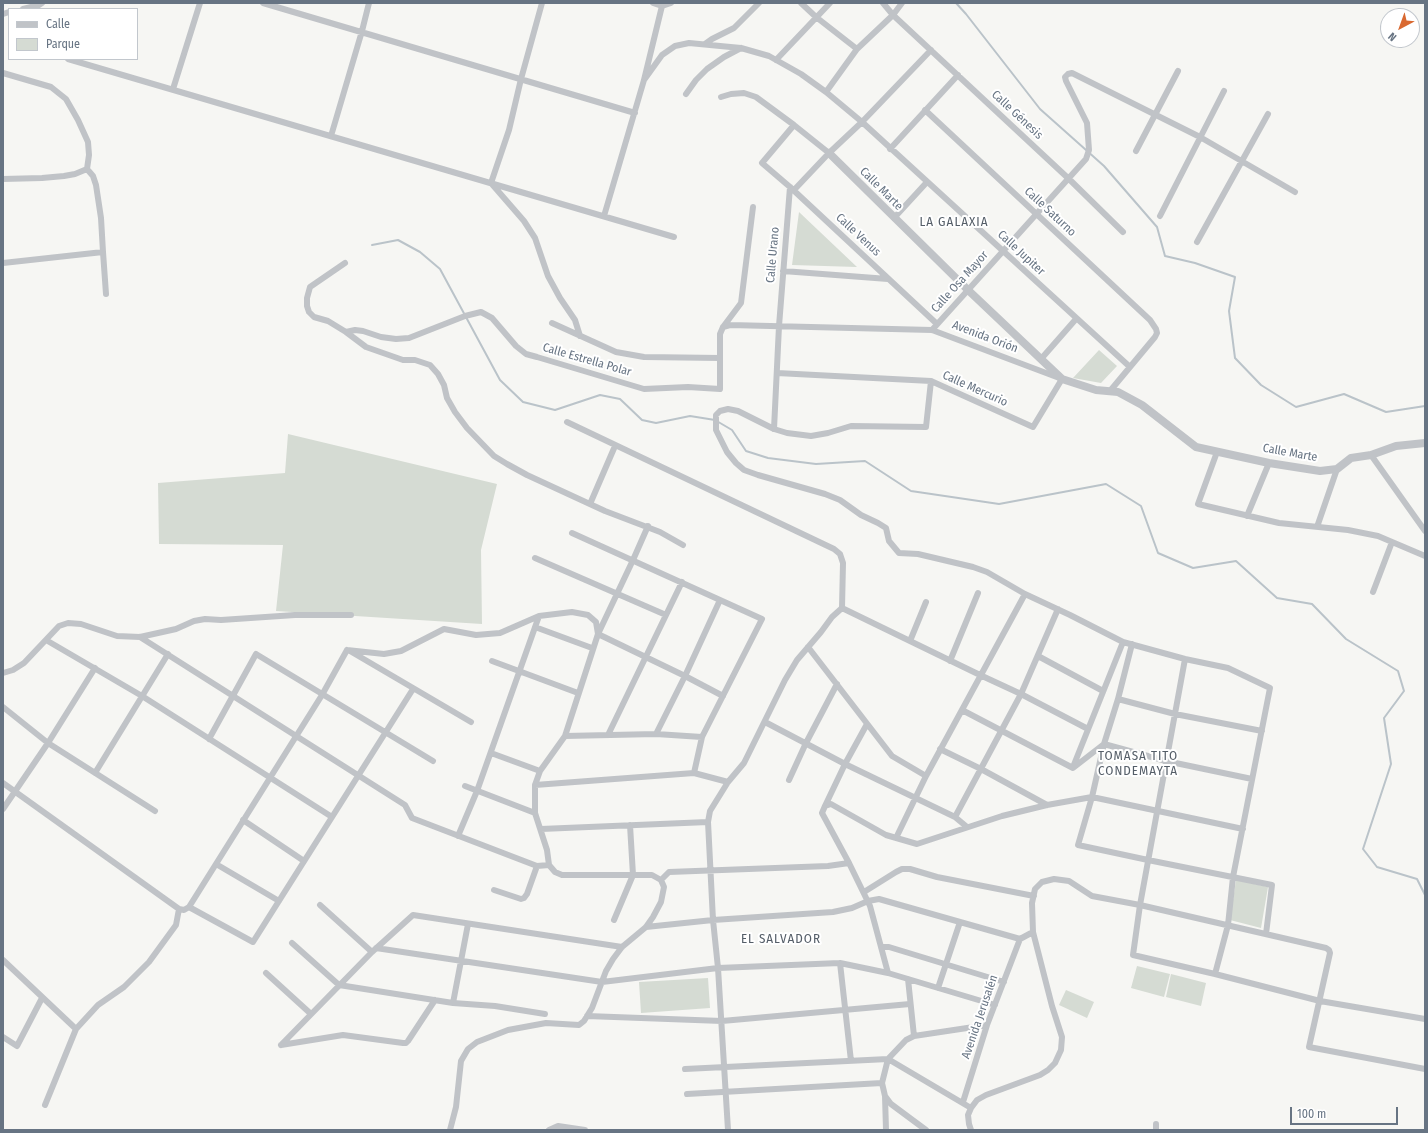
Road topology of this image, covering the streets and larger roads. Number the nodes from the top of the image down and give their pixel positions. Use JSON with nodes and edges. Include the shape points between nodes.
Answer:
{"nodes":[{"id":1,"x":42,"y":3,"type":"edge"},
{"id":2,"x":200,"y":3,"type":"edge"},
{"id":3,"x":263,"y":3,"type":"edge"},
{"id":4,"x":369,"y":3,"type":"edge"},
{"id":5,"x":542,"y":3,"type":"edge"},
{"id":6,"x":653,"y":3,"type":"edge"},
{"id":7,"x":671,"y":3,"type":"edge"},
{"id":8,"x":759,"y":3,"type":"edge"},
{"id":9,"x":801,"y":3,"type":"edge"},
{"id":10,"x":830,"y":3,"type":"edge"},
{"id":11,"x":884,"y":3,"type":"edge"},
{"id":12,"x":902,"y":3,"type":"edge"},
{"id":13,"x":662,"y":6,"type":"junction"},
{"id":14,"x":27,"y":8,"type":"edge"},
{"id":15,"x":893,"y":15,"type":"junction"},
{"id":16,"x":816,"y":17,"type":"junction"},
{"id":17,"x":362,"y":31,"type":"junction"},
{"id":18,"x":705,"y":44,"type":"junction"},
{"id":19,"x":741,"y":48,"type":"junction"},
{"id":20,"x":858,"y":49,"type":"junction"},
{"id":21,"x":931,"y":50,"type":"junction"},
{"id":22,"x":72,"y":60,"type":"edge"},
{"id":23,"x":776,"y":60,"type":"junction"},
{"id":24,"x":1178,"y":71,"type":"dead end"},
{"id":25,"x":3,"y":73,"type":"edge"},
{"id":26,"x":958,"y":75,"type":"junction"},
{"id":27,"x":521,"y":79,"type":"junction"},
{"id":28,"x":644,"y":80,"type":"junction"},
{"id":29,"x":173,"y":89,"type":"junction"},
{"id":30,"x":1224,"y":91,"type":"dead end"},
{"id":31,"x":826,"y":92,"type":"junction"},
{"id":32,"x":686,"y":94,"type":"dead end"},
{"id":33,"x":721,"y":97,"type":"dead end"},
{"id":34,"x":925,"y":110,"type":"junction"},
{"id":35,"x":634,"y":113,"type":"junction"},
{"id":36,"x":1155,"y":114,"type":"junction"},
{"id":37,"x":1268,"y":114,"type":"dead end"},
{"id":38,"x":862,"y":122,"type":"junction"},
{"id":39,"x":794,"y":126,"type":"junction"},
{"id":40,"x":330,"y":136,"type":"junction"},
{"id":41,"x":1200,"y":137,"type":"junction"},
{"id":42,"x":890,"y":148,"type":"junction"},
{"id":43,"x":1136,"y":151,"type":"dead end"},
{"id":44,"x":828,"y":154,"type":"junction"},
{"id":45,"x":1243,"y":162,"type":"junction"},
{"id":46,"x":87,"y":169,"type":"junction"},
{"id":47,"x":3,"y":179,"type":"edge"},
{"id":48,"x":1069,"y":179,"type":"junction"},
{"id":49,"x":927,"y":182,"type":"junction"},
{"id":50,"x":491,"y":183,"type":"junction"},
{"id":51,"x":792,"y":189,"type":"junction"},
{"id":52,"x":1295,"y":192,"type":"dead end"},
{"id":53,"x":753,"y":207,"type":"dead end"},
{"id":54,"x":1036,"y":215,"type":"junction"},
{"id":55,"x":604,"y":216,"type":"junction"},
{"id":56,"x":1160,"y":216,"type":"dead end"},
{"id":57,"x":894,"y":218,"type":"junction"},
{"id":58,"x":1124,"y":232,"type":"dead end"},
{"id":59,"x":674,"y":236,"type":"dead end"},
{"id":60,"x":1197,"y":242,"type":"dead end"},
{"id":61,"x":1003,"y":251,"type":"junction"},
{"id":62,"x":103,"y":252,"type":"junction"},
{"id":63,"x":3,"y":263,"type":"edge"},
{"id":64,"x":346,"y":263,"type":"dead end"},
{"id":65,"x":783,"y":271,"type":"junction"},
{"id":66,"x":888,"y":279,"type":"junction"},
{"id":67,"x":968,"y":290,"type":"junction"},
{"id":68,"x":106,"y":294,"type":"dead end"},
{"id":69,"x":1076,"y":319,"type":"junction"},
{"id":70,"x":552,"y":323,"type":"dead end"},
{"id":71,"x":937,"y":324,"type":"junction"},
{"id":72,"x":779,"y":326,"type":"junction"},
{"id":73,"x":723,"y":328,"type":"junction"},
{"id":74,"x":932,"y":330,"type":"junction"},
{"id":75,"x":346,"y":332,"type":"junction"},
{"id":76,"x":580,"y":336,"type":"junction"},
{"id":77,"x":720,"y":358,"type":"junction"},
{"id":78,"x":1041,"y":359,"type":"junction"},
{"id":79,"x":1130,"y":367,"type":"junction"},
{"id":80,"x":777,"y":373,"type":"junction"},
{"id":81,"x":1062,"y":379,"type":"junction"},
{"id":82,"x":931,"y":381,"type":"junction"},
{"id":83,"x":1110,"y":391,"type":"junction"},
{"id":84,"x":567,"y":422,"type":"dead end"},
{"id":85,"x":774,"y":429,"type":"junction"},
{"id":86,"x":1425,"y":443,"type":"edge"},
{"id":87,"x":616,"y":446,"type":"junction"},
{"id":88,"x":1217,"y":452,"type":"junction"},
{"id":89,"x":1371,"y":455,"type":"junction"},
{"id":90,"x":1269,"y":462,"type":"junction"},
{"id":91,"x":1337,"y":469,"type":"junction"},
{"id":92,"x":590,"y":504,"type":"junction"},
{"id":93,"x":1247,"y":516,"type":"junction"},
{"id":94,"x":648,"y":526,"type":"junction"},
{"id":95,"x":1316,"y":527,"type":"junction"},
{"id":96,"x":1425,"y":531,"type":"edge"},
{"id":97,"x":572,"y":533,"type":"dead end"},
{"id":98,"x":1392,"y":542,"type":"junction"},
{"id":99,"x":683,"y":545,"type":"dead end"},
{"id":100,"x":1425,"y":556,"type":"edge"},
{"id":101,"x":535,"y":558,"type":"dead end"},
{"id":102,"x":633,"y":560,"type":"junction"},
{"id":103,"x":682,"y":582,"type":"junction"},
{"id":104,"x":1373,"y":592,"type":"dead end"},
{"id":105,"x":617,"y":593,"type":"junction"},
{"id":106,"x":978,"y":593,"type":"dead end"},
{"id":107,"x":1025,"y":594,"type":"junction"},
{"id":108,"x":720,"y":600,"type":"junction"},
{"id":109,"x":926,"y":602,"type":"dead end"},
{"id":110,"x":842,"y":608,"type":"junction"},
{"id":111,"x":1058,"y":609,"type":"junction"},
{"id":112,"x":351,"y":615,"type":"dead end"},
{"id":113,"x":666,"y":615,"type":"junction"},
{"id":114,"x":538,"y":616,"type":"junction"},
{"id":115,"x":535,"y":627,"type":"junction"},
{"id":116,"x":598,"y":634,"type":"junction"},
{"id":117,"x":140,"y":637,"type":"junction"},
{"id":118,"x":46,"y":640,"type":"junction"},
{"id":119,"x":910,"y":641,"type":"junction"},
{"id":120,"x":1123,"y":642,"type":"junction"},
{"id":121,"x":1132,"y":644,"type":"junction"},
{"id":122,"x":808,"y":646,"type":"junction"},
{"id":123,"x":592,"y":648,"type":"junction"},
{"id":124,"x":347,"y":650,"type":"junction"},
{"id":125,"x":168,"y":654,"type":"junction"},
{"id":126,"x":1038,"y":656,"type":"junction"},
{"id":127,"x":646,"y":657,"type":"junction"},
{"id":128,"x":1185,"y":659,"type":"junction"},
{"id":129,"x":492,"y":661,"type":"dead end"},
{"id":130,"x":950,"y":661,"type":"junction"},
{"id":131,"x":95,"y":668,"type":"junction"},
{"id":132,"x":519,"y":671,"type":"junction"},
{"id":133,"x":3,"y":673,"type":"edge"},
{"id":134,"x":980,"y":675,"type":"junction"},
{"id":135,"x":685,"y":676,"type":"junction"},
{"id":136,"x":837,"y":684,"type":"junction"},
{"id":137,"x":412,"y":688,"type":"junction"},
{"id":138,"x":1103,"y":691,"type":"junction"},
{"id":139,"x":578,"y":692,"type":"junction"},
{"id":140,"x":322,"y":694,"type":"junction"},
{"id":141,"x":1021,"y":694,"type":"junction"},
{"id":142,"x":142,"y":696,"type":"junction"},
{"id":143,"x":233,"y":696,"type":"junction"},
{"id":144,"x":723,"y":696,"type":"junction"},
{"id":145,"x":1118,"y":699,"type":"junction"},
{"id":146,"x":3,"y":707,"type":"edge"},
{"id":147,"x":962,"y":710,"type":"junction"},
{"id":148,"x":1175,"y":714,"type":"junction"},
{"id":149,"x":471,"y":722,"type":"dead end"},
{"id":150,"x":765,"y":722,"type":"junction"},
{"id":151,"x":867,"y":724,"type":"junction"},
{"id":152,"x":1088,"y":729,"type":"junction"},
{"id":153,"x":1002,"y":731,"type":"junction"},
{"id":154,"x":1262,"y":731,"type":"junction"},
{"id":155,"x":385,"y":733,"type":"junction"},
{"id":156,"x":656,"y":734,"type":"junction"},
{"id":157,"x":608,"y":735,"type":"junction"},
{"id":158,"x":296,"y":736,"type":"junction"},
{"id":159,"x":564,"y":736,"type":"junction"},
{"id":160,"x":702,"y":737,"type":"junction"},
{"id":161,"x":209,"y":739,"type":"junction"},
{"id":162,"x":48,"y":743,"type":"junction"},
{"id":163,"x":806,"y":743,"type":"junction"},
{"id":164,"x":1104,"y":744,"type":"junction"},
{"id":165,"x":940,"y":750,"type":"junction"},
{"id":166,"x":491,"y":753,"type":"junction"},
{"id":167,"x":1166,"y":760,"type":"junction"},
{"id":168,"x":433,"y":761,"type":"dead end"},
{"id":169,"x":845,"y":764,"type":"junction"},
{"id":170,"x":1073,"y":768,"type":"junction"},
{"id":171,"x":981,"y":769,"type":"junction"},
{"id":172,"x":540,"y":771,"type":"junction"},
{"id":173,"x":95,"y":773,"type":"junction"},
{"id":174,"x":694,"y":773,"type":"junction"},
{"id":175,"x":358,"y":776,"type":"junction"},
{"id":176,"x":926,"y":776,"type":"junction"},
{"id":177,"x":270,"y":777,"type":"junction"},
{"id":178,"x":1252,"y":779,"type":"junction"},
{"id":179,"x":789,"y":780,"type":"dead end"},
{"id":180,"x":728,"y":782,"type":"junction"},
{"id":181,"x":3,"y":783,"type":"edge"},
{"id":182,"x":536,"y":785,"type":"junction"},
{"id":183,"x":465,"y":786,"type":"dead end"},
{"id":184,"x":478,"y":791,"type":"junction"},
{"id":185,"x":15,"y":792,"type":"junction"},
{"id":186,"x":1092,"y":797,"type":"junction"},
{"id":187,"x":916,"y":798,"type":"junction"},
{"id":188,"x":1047,"y":805,"type":"junction"},
{"id":189,"x":825,"y":806,"type":"junction"},
{"id":190,"x":3,"y":809,"type":"edge"},
{"id":191,"x":1157,"y":810,"type":"junction"},
{"id":192,"x":155,"y":811,"type":"dead end"},
{"id":193,"x":535,"y":812,"type":"junction"},
{"id":194,"x":332,"y":817,"type":"junction"},
{"id":195,"x":955,"y":817,"type":"junction"},
{"id":196,"x":243,"y":820,"type":"junction"},
{"id":197,"x":708,"y":822,"type":"junction"},
{"id":198,"x":630,"y":826,"type":"junction"},
{"id":199,"x":966,"y":827,"type":"junction"},
{"id":200,"x":541,"y":829,"type":"junction"},
{"id":201,"x":1243,"y":829,"type":"junction"},
{"id":202,"x":458,"y":836,"type":"junction"},
{"id":203,"x":896,"y":838,"type":"junction"},
{"id":204,"x":1148,"y":860,"type":"junction"},
{"id":205,"x":304,"y":861,"type":"junction"},
{"id":206,"x":850,"y":863,"type":"junction"},
{"id":207,"x":216,"y":864,"type":"junction"},
{"id":208,"x":549,"y":865,"type":"junction"},
{"id":209,"x":537,"y":866,"type":"junction"},
{"id":210,"x":711,"y":870,"type":"junction"},
{"id":211,"x":632,"y":874,"type":"junction"},
{"id":212,"x":1233,"y":877,"type":"junction"},
{"id":213,"x":661,"y":880,"type":"junction"},
{"id":214,"x":494,"y":890,"type":"dead end"},
{"id":215,"x":864,"y":892,"type":"junction"},
{"id":216,"x":1034,"y":896,"type":"junction"},
{"id":217,"x":279,"y":901,"type":"junction"},
{"id":218,"x":868,"y":901,"type":"junction"},
{"id":219,"x":320,"y":904,"type":"dead end"},
{"id":220,"x":1140,"y":905,"type":"junction"},
{"id":221,"x":189,"y":908,"type":"junction"},
{"id":222,"x":179,"y":909,"type":"junction"},
{"id":223,"x":614,"y":920,"type":"dead end"},
{"id":224,"x":713,"y":920,"type":"junction"},
{"id":225,"x":960,"y":922,"type":"junction"},
{"id":226,"x":468,"y":924,"type":"junction"},
{"id":227,"x":1228,"y":925,"type":"junction"},
{"id":228,"x":646,"y":927,"type":"junction"},
{"id":229,"x":1033,"y":932,"type":"junction"},
{"id":230,"x":1266,"y":934,"type":"junction"},
{"id":231,"x":1020,"y":939,"type":"junction"},
{"id":232,"x":292,"y":943,"type":"dead end"},
{"id":233,"x":622,"y":947,"type":"junction"},
{"id":234,"x":881,"y":947,"type":"junction"},
{"id":235,"x":374,"y":950,"type":"junction"},
{"id":236,"x":3,"y":960,"type":"edge"},
{"id":237,"x":461,"y":961,"type":"junction"},
{"id":238,"x":840,"y":963,"type":"junction"},
{"id":239,"x":946,"y":964,"type":"junction"},
{"id":240,"x":718,"y":968,"type":"junction"},
{"id":241,"x":266,"y":973,"type":"dead end"},
{"id":242,"x":888,"y":973,"type":"junction"},
{"id":243,"x":1215,"y":974,"type":"junction"},
{"id":244,"x":908,"y":979,"type":"junction"},
{"id":245,"x":602,"y":982,"type":"junction"},
{"id":246,"x":1004,"y":982,"type":"junction"},
{"id":247,"x":339,"y":985,"type":"junction"},
{"id":248,"x":938,"y":988,"type":"junction"},
{"id":249,"x":42,"y":998,"type":"junction"},
{"id":250,"x":435,"y":1000,"type":"junction"},
{"id":251,"x":1320,"y":1001,"type":"junction"},
{"id":252,"x":453,"y":1003,"type":"junction"},
{"id":253,"x":910,"y":1004,"type":"junction"},
{"id":254,"x":995,"y":1005,"type":"junction"},
{"id":255,"x":845,"y":1009,"type":"junction"},
{"id":256,"x":311,"y":1014,"type":"junction"},
{"id":257,"x":545,"y":1014,"type":"dead end"},
{"id":258,"x":587,"y":1016,"type":"junction"},
{"id":259,"x":1425,"y":1019,"type":"edge"},
{"id":260,"x":722,"y":1021,"type":"junction"},
{"id":261,"x":987,"y":1025,"type":"junction"},
{"id":262,"x":76,"y":1029,"type":"junction"},
{"id":263,"x":914,"y":1036,"type":"junction"},
{"id":264,"x":3,"y":1037,"type":"edge"},
{"id":265,"x":888,"y":1059,"type":"junction"},
{"id":266,"x":851,"y":1061,"type":"junction"},
{"id":267,"x":725,"y":1067,"type":"junction"},
{"id":268,"x":686,"y":1069,"type":"dead end"},
{"id":269,"x":1425,"y":1069,"type":"edge"},
{"id":270,"x":882,"y":1083,"type":"junction"},
{"id":271,"x":726,"y":1092,"type":"junction"},
{"id":272,"x":687,"y":1094,"type":"dead end"},
{"id":273,"x":885,"y":1096,"type":"junction"},
{"id":274,"x":963,"y":1102,"type":"junction"},
{"id":275,"x":46,"y":1105,"type":"dead end"},
{"id":276,"x":971,"y":1108,"type":"junction"},
{"id":277,"x":450,"y":1130,"type":"edge"},
{"id":278,"x":549,"y":1130,"type":"edge"},
{"id":279,"x":584,"y":1130,"type":"edge"},
{"id":280,"x":728,"y":1130,"type":"edge"},
{"id":281,"x":886,"y":1130,"type":"edge"},
{"id":282,"x":926,"y":1130,"type":"edge"},
{"id":283,"x":971,"y":1130,"type":"edge"}],
"edges":[{"from":1,"to":14,"type":"street"},
{"from":2,"to":29,"type":"street"},
{"from":3,"to":17,"type":"street"},
{"from":4,"to":17,"type":"street"},
{"from":5,"to":27,"type":"street"},
{"from":6,"to":13,"type":"street"},
{"from":7,"to":13,"type":"street"},
{"from":8,"to":18,"type":"street","via":[[734,28]]},
{"from":9,"to":16,"type":"street"},
{"from":10,"to":16,"type":"street"},
{"from":11,"to":15,"type":"street","name":"Calle Génesis"},
{"from":12,"to":15,"type":"street"},
{"from":13,"to":28,"type":"street"},
{"from":15,"to":20,"type":"street"},
{"from":15,"to":21,"type":"street","name":"Calle Génesis"},
{"from":16,"to":20,"type":"street"},
{"from":16,"to":23,"type":"street"},
{"from":17,"to":27,"type":"street"},
{"from":17,"to":40,"type":"street"},
{"from":18,"to":19,"type":"street","name":"Calle Jupiter"},
{"from":18,"to":28,"type":"street","name":"Calle Jupiter","via":[[689,43],[676,46],[662,55]]},
{"from":19,"to":23,"type":"street","name":"Calle Jupiter"},
{"from":19,"to":32,"type":"street","via":[[707,69]]},
{"from":20,"to":31,"type":"street"},
{"from":21,"to":26,"type":"street","name":"Calle Génesis"},
{"from":21,"to":38,"type":"street"},
{"from":22,"to":29,"type":"street"},
{"from":23,"to":31,"type":"street","name":"Calle Jupiter"},
{"from":24,"to":36,"type":"street"},
{"from":25,"to":46,"type":"street","via":[[51,87],[66,99],[88,142]]},
{"from":26,"to":34,"type":"street"},
{"from":26,"to":48,"type":"street","name":"Calle Génesis"},
{"from":27,"to":35,"type":"street"},
{"from":27,"to":50,"type":"street","via":[[509,130]]},
{"from":28,"to":35,"type":"street"},
{"from":29,"to":40,"type":"street"},
{"from":30,"to":41,"type":"street"},
{"from":31,"to":38,"type":"street","name":"Calle Jupiter"},
{"from":33,"to":39,"type":"street","name":"Calle Marte","via":[[744,93],[756,98]]},
{"from":34,"to":42,"type":"street"},
{"from":34,"to":54,"type":"street","name":"Calle Saturno"},
{"from":35,"to":55,"type":"street"},
{"from":36,"to":41,"type":"street"},
{"from":36,"to":43,"type":"street"},
{"from":36,"to":48,"type":"street","name":"Calle Osa Mayor","via":[[1072,73],[1068,74],[1065,77],[1066,81],[1087,123],[1089,150],[1086,159]]},
{"from":37,"to":45,"type":"street"},
{"from":38,"to":42,"type":"street","name":"Calle Jupiter"},
{"from":38,"to":44,"type":"street"},
{"from":39,"to":44,"type":"street","name":"Calle Marte"},
{"from":39,"to":51,"type":"street","name":"Calle Venus","via":[[762,163]]},
{"from":40,"to":50,"type":"street"},
{"from":41,"to":45,"type":"street"},
{"from":41,"to":56,"type":"street"},
{"from":42,"to":49,"type":"street","name":"Calle Jupiter"},
{"from":44,"to":51,"type":"street"},
{"from":44,"to":57,"type":"street","name":"Calle Marte"},
{"from":45,"to":52,"type":"street"},
{"from":45,"to":60,"type":"street"},
{"from":46,"to":47,"type":"street","via":[[64,176]]},
{"from":46,"to":62,"type":"street","via":[[96,185]]},
{"from":48,"to":54,"type":"street","name":"Calle Osa Mayor"},
{"from":48,"to":58,"type":"street","name":"Calle Génesis"},
{"from":49,"to":57,"type":"street"},
{"from":49,"to":61,"type":"street","name":"Calle Jupiter"},
{"from":50,"to":55,"type":"street"},
{"from":50,"to":76,"type":"street","via":[[524,221],[535,238],[548,276],[574,320]]},
{"from":51,"to":65,"type":"street","name":"Calle Urano"},
{"from":51,"to":66,"type":"street","name":"Calle Venus"},
{"from":53,"to":73,"type":"street","via":[[741,303]]},
{"from":54,"to":61,"type":"street","name":"Calle Osa Mayor"},
{"from":54,"to":79,"type":"street","name":"Calle Saturno","via":[[1150,320],[1157,333]]},
{"from":55,"to":59,"type":"street"},
{"from":57,"to":67,"type":"street","name":"Calle Marte"},
{"from":61,"to":67,"type":"street","name":"Calle Osa Mayor"},
{"from":61,"to":69,"type":"street","name":"Calle Jupiter"},
{"from":62,"to":63,"type":"street"},
{"from":62,"to":68,"type":"street"},
{"from":64,"to":75,"type":"street","via":[[310,286],[307,306],[314,317],[328,321]]},
{"from":65,"to":66,"type":"street"},
{"from":65,"to":72,"type":"street","name":"Calle Urano"},
{"from":66,"to":71,"type":"street","name":"Calle Venus"},
{"from":67,"to":71,"type":"street","name":"Calle Osa Mayor"},
{"from":67,"to":78,"type":"street","name":"Calle Marte"},
{"from":69,"to":78,"type":"street"},
{"from":69,"to":79,"type":"street","name":"Calle Jupiter"},
{"from":70,"to":76,"type":"street"},
{"from":71,"to":74,"type":"street","name":"Calle Osa Mayor"},
{"from":72,"to":73,"type":"street","name":"Avenida Orión","via":[[730,325]]},
{"from":72,"to":74,"type":"street","name":"Avenida Orión"},
{"from":72,"to":80,"type":"street","name":"Calle Urano"},
{"from":73,"to":77,"type":"street","via":[[720,334]]},
{"from":74,"to":81,"type":"street","name":"Avenida Orión"},
{"from":75,"to":77,"type":"street","name":"Calle Estrella Polar","via":[[355,330],[381,337],[409,338],[481,312],[492,318],[526,354],[644,389],[720,389]]},
{"from":75,"to":92,"type":"street","via":[[366,348],[403,360],[415,360],[430,365],[444,385],[447,398],[455,412],[494,456],[526,475]]},
{"from":76,"to":77,"type":"street","via":[[616,352],[634,356]]},
{"from":78,"to":81,"type":"street","name":"Calle Marte"},
{"from":79,"to":83,"type":"street"},
{"from":80,"to":82,"type":"street","name":"Calle Mercurio"},
{"from":80,"to":85,"type":"street","name":"Calle Urano"},
{"from":81,"to":82,"type":"street","name":"Calle Mercurio","via":[[1033,427]]},
{"from":81,"to":83,"type":"street","name":"Avenida Orión","via":[[1096,390]]},
{"from":82,"to":85,"type":"street","via":[[926,427],[851,426],[811,436]]},
{"from":83,"to":88,"type":"street","name":"Avenida Orión","via":[[1118,392],[1142,405],[1196,446]]},
{"from":84,"to":87,"type":"street"},
{"from":85,"to":107,"type":"street","via":[[738,411],[728,409],[716,415],[715,420],[716,430],[727,452],[744,470],[840,500],[886,528],[889,542],[899,553],[918,554],[973,567]]},
{"from":86,"to":89,"type":"street","via":[[1396,446]]},
{"from":87,"to":92,"type":"street"},
{"from":87,"to":110,"type":"street","via":[[840,554],[843,563]]},
{"from":88,"to":90,"type":"street","name":"Calle Marte"},
{"from":88,"to":93,"type":"street","via":[[1198,504]]},
{"from":89,"to":91,"type":"street","via":[[1351,458]]},
{"from":89,"to":96,"type":"street"},
{"from":90,"to":91,"type":"street","name":"Calle Marte","via":[[1320,471]]},
{"from":90,"to":93,"type":"street"},
{"from":91,"to":95,"type":"street"},
{"from":92,"to":94,"type":"street"},
{"from":93,"to":95,"type":"street"},
{"from":94,"to":99,"type":"street"},
{"from":94,"to":102,"type":"street"},
{"from":95,"to":98,"type":"street","via":[[1348,530],[1378,536]]},
{"from":97,"to":102,"type":"street"},
{"from":98,"to":100,"type":"street"},
{"from":98,"to":104,"type":"street"},
{"from":101,"to":105,"type":"street"},
{"from":102,"to":103,"type":"street"},
{"from":102,"to":105,"type":"street"},
{"from":103,"to":108,"type":"street"},
{"from":103,"to":113,"type":"street"},
{"from":105,"to":113,"type":"street"},
{"from":105,"to":116,"type":"street"},
{"from":106,"to":130,"type":"street"},
{"from":107,"to":111,"type":"street"},
{"from":107,"to":134,"type":"street"},
{"from":108,"to":135,"type":"street"},
{"from":108,"to":144,"type":"street","via":[[762,619]]},
{"from":109,"to":119,"type":"street"},
{"from":110,"to":119,"type":"street"},
{"from":110,"to":122,"type":"street"},
{"from":111,"to":120,"type":"street"},
{"from":111,"to":126,"type":"street"},
{"from":112,"to":117,"type":"street","via":[[206,619]]},
{"from":113,"to":127,"type":"street"},
{"from":114,"to":115,"type":"street"},
{"from":114,"to":116,"type":"street","via":[[572,612],[588,615],[596,622]]},
{"from":114,"to":124,"type":"street","via":[[500,633],[476,634],[444,629],[400,651],[384,654]]},
{"from":115,"to":123,"type":"street"},
{"from":115,"to":132,"type":"street"},
{"from":116,"to":123,"type":"street"},
{"from":116,"to":127,"type":"street"},
{"from":117,"to":118,"type":"street","via":[[117,636],[81,624],[68,623],[58,626]]},
{"from":117,"to":125,"type":"street"},
{"from":118,"to":131,"type":"street"},
{"from":118,"to":133,"type":"street","via":[[24,663]]},
{"from":119,"to":130,"type":"street"},
{"from":120,"to":121,"type":"street"},
{"from":120,"to":138,"type":"street"},
{"from":121,"to":128,"type":"street"},
{"from":121,"to":145,"type":"street"},
{"from":122,"to":136,"type":"street"},
{"from":122,"to":150,"type":"street","via":[[785,680]]},
{"from":123,"to":139,"type":"street"},
{"from":124,"to":137,"type":"street"},
{"from":124,"to":140,"type":"street"},
{"from":125,"to":142,"type":"street"},
{"from":125,"to":143,"type":"street"},
{"from":126,"to":138,"type":"street"},
{"from":126,"to":141,"type":"street"},
{"from":127,"to":135,"type":"street"},
{"from":127,"to":157,"type":"street"},
{"from":128,"to":148,"type":"street"},
{"from":128,"to":154,"type":"street","via":[[1228,668],[1270,688]]},
{"from":129,"to":132,"type":"street"},
{"from":130,"to":134,"type":"street"},
{"from":131,"to":142,"type":"street"},
{"from":131,"to":162,"type":"street"},
{"from":132,"to":139,"type":"street"},
{"from":132,"to":166,"type":"street"},
{"from":134,"to":141,"type":"street"},
{"from":134,"to":147,"type":"street"},
{"from":135,"to":144,"type":"street"},
{"from":135,"to":156,"type":"street"},
{"from":136,"to":151,"type":"street"},
{"from":136,"to":163,"type":"street"},
{"from":137,"to":149,"type":"street"},
{"from":137,"to":155,"type":"street"},
{"from":138,"to":152,"type":"street"},
{"from":139,"to":159,"type":"street"},
{"from":140,"to":143,"type":"street","via":[[256,654]]},
{"from":140,"to":155,"type":"street"},
{"from":140,"to":158,"type":"street"},
{"from":141,"to":152,"type":"street"},
{"from":141,"to":153,"type":"street"},
{"from":142,"to":161,"type":"street"},
{"from":142,"to":173,"type":"street"},
{"from":143,"to":158,"type":"street"},
{"from":143,"to":161,"type":"street"},
{"from":144,"to":160,"type":"street"},
{"from":145,"to":148,"type":"street"},
{"from":145,"to":164,"type":"street"},
{"from":146,"to":162,"type":"street"},
{"from":147,"to":153,"type":"street"},
{"from":147,"to":165,"type":"street"},
{"from":148,"to":154,"type":"street"},
{"from":148,"to":167,"type":"street"},
{"from":150,"to":163,"type":"street"},
{"from":150,"to":180,"type":"street","via":[[744,763]]},
{"from":151,"to":169,"type":"street"},
{"from":151,"to":176,"type":"street","via":[[892,756]]},
{"from":152,"to":170,"type":"street"},
{"from":153,"to":170,"type":"street"},
{"from":153,"to":171,"type":"street"},
{"from":154,"to":178,"type":"street"},
{"from":155,"to":168,"type":"street"},
{"from":155,"to":175,"type":"street"},
{"from":156,"to":157,"type":"street"},
{"from":156,"to":160,"type":"street"},
{"from":157,"to":159,"type":"street"},
{"from":158,"to":175,"type":"street"},
{"from":158,"to":177,"type":"street"},
{"from":159,"to":172,"type":"street"},
{"from":160,"to":174,"type":"street"},
{"from":161,"to":177,"type":"street"},
{"from":162,"to":173,"type":"street"},
{"from":162,"to":185,"type":"street"},
{"from":163,"to":169,"type":"street"},
{"from":163,"to":179,"type":"street"},
{"from":164,"to":167,"type":"street"},
{"from":164,"to":170,"type":"street"},
{"from":164,"to":186,"type":"street"},
{"from":165,"to":171,"type":"street"},
{"from":165,"to":176,"type":"street"},
{"from":166,"to":172,"type":"street"},
{"from":166,"to":184,"type":"street"},
{"from":167,"to":178,"type":"street"},
{"from":167,"to":191,"type":"street"},
{"from":169,"to":187,"type":"street"},
{"from":169,"to":189,"type":"street"},
{"from":171,"to":188,"type":"street"},
{"from":171,"to":195,"type":"street"},
{"from":172,"to":182,"type":"street"},
{"from":173,"to":192,"type":"street"},
{"from":174,"to":180,"type":"street"},
{"from":174,"to":182,"type":"street"},
{"from":175,"to":194,"type":"street"},
{"from":175,"to":202,"type":"street","via":[[405,805],[412,818]]},
{"from":176,"to":187,"type":"street"},
{"from":177,"to":194,"type":"street"},
{"from":177,"to":196,"type":"street"},
{"from":178,"to":201,"type":"street"},
{"from":180,"to":197,"type":"street","via":[[710,811]]},
{"from":181,"to":185,"type":"street"},
{"from":182,"to":193,"type":"street"},
{"from":183,"to":184,"type":"street"},
{"from":184,"to":193,"type":"street"},
{"from":184,"to":202,"type":"street"},
{"from":185,"to":190,"type":"street"},
{"from":185,"to":222,"type":"street"},
{"from":186,"to":188,"type":"street"},
{"from":186,"to":191,"type":"street"},
{"from":186,"to":204,"type":"street","via":[[1078,845]]},
{"from":187,"to":195,"type":"street"},
{"from":187,"to":203,"type":"street"},
{"from":188,"to":199,"type":"street"},
{"from":189,"to":203,"type":"street","via":[[830,804]]},
{"from":189,"to":206,"type":"street","via":[[822,813]]},
{"from":191,"to":201,"type":"street"},
{"from":191,"to":204,"type":"street"},
{"from":193,"to":200,"type":"street"},
{"from":194,"to":205,"type":"street"},
{"from":195,"to":199,"type":"street"},
{"from":196,"to":205,"type":"street"},
{"from":196,"to":207,"type":"street"},
{"from":197,"to":198,"type":"street"},
{"from":197,"to":210,"type":"street"},
{"from":198,"to":200,"type":"street"},
{"from":198,"to":211,"type":"street"},
{"from":199,"to":203,"type":"street","via":[[917,844]]},
{"from":200,"to":208,"type":"street"},
{"from":201,"to":212,"type":"street"},
{"from":202,"to":209,"type":"street"},
{"from":204,"to":212,"type":"street"},
{"from":204,"to":220,"type":"street"},
{"from":205,"to":217,"type":"street"},
{"from":206,"to":210,"type":"street"},
{"from":206,"to":215,"type":"street"},
{"from":207,"to":217,"type":"street"},
{"from":207,"to":221,"type":"street"},
{"from":208,"to":209,"type":"street"},
{"from":208,"to":211,"type":"street","via":[[562,875]]},
{"from":209,"to":214,"type":"street","via":[[524,898]]},
{"from":210,"to":213,"type":"street","via":[[669,872]]},
{"from":210,"to":224,"type":"street"},
{"from":211,"to":213,"type":"street","via":[[652,874]]},
{"from":211,"to":223,"type":"street"},
{"from":212,"to":227,"type":"street"},
{"from":212,"to":230,"type":"street","via":[[1272,885]]},
{"from":213,"to":228,"type":"street","via":[[664,887],[661,902]]},
{"from":215,"to":216,"type":"street","via":[[902,869],[910,869],[937,877]]},
{"from":215,"to":218,"type":"street"},
{"from":216,"to":220,"type":"street","via":[[1035,889],[1042,882],[1054,878],[1069,881],[1092,896]]},
{"from":216,"to":229,"type":"street"},
{"from":217,"to":221,"type":"street","via":[[253,942]]},
{"from":218,"to":224,"type":"street","via":[[833,912]]},
{"from":218,"to":225,"type":"street","via":[[879,899]]},
{"from":218,"to":234,"type":"street"},
{"from":219,"to":235,"type":"street"},
{"from":220,"to":227,"type":"street"},
{"from":220,"to":243,"type":"street","via":[[1133,955]]},
{"from":221,"to":222,"type":"street"},
{"from":222,"to":262,"type":"street","via":[[176,925],[149,962],[124,987],[98,1005]]},
{"from":224,"to":228,"type":"street"},
{"from":224,"to":240,"type":"street"},
{"from":225,"to":231,"type":"street"},
{"from":225,"to":239,"type":"street"},
{"from":226,"to":233,"type":"street"},
{"from":226,"to":235,"type":"street","via":[[413,915]]},
{"from":226,"to":237,"type":"street"},
{"from":227,"to":230,"type":"street"},
{"from":227,"to":243,"type":"street"},
{"from":228,"to":233,"type":"street"},
{"from":229,"to":231,"type":"street"},
{"from":229,"to":276,"type":"street","via":[[1062,1036],[1061,1050],[1055,1063],[1044,1073],[986,1095],[977,1100]]},
{"from":230,"to":251,"type":"street","via":[[1329,950]]},
{"from":231,"to":246,"type":"street","name":"Avenida Jerusalén"},
{"from":232,"to":247,"type":"street"},
{"from":233,"to":245,"type":"street"},
{"from":234,"to":239,"type":"street","via":[[889,947]]},
{"from":234,"to":242,"type":"street"},
{"from":235,"to":237,"type":"street"},
{"from":235,"to":247,"type":"street"},
{"from":236,"to":249,"type":"street"},
{"from":237,"to":245,"type":"street"},
{"from":237,"to":252,"type":"street"},
{"from":238,"to":240,"type":"street"},
{"from":238,"to":242,"type":"street"},
{"from":238,"to":255,"type":"street"},
{"from":239,"to":246,"type":"street"},
{"from":239,"to":248,"type":"street"},
{"from":240,"to":245,"type":"street"},
{"from":240,"to":260,"type":"street"},
{"from":241,"to":256,"type":"street"},
{"from":242,"to":244,"type":"street"},
{"from":243,"to":251,"type":"street"},
{"from":244,"to":248,"type":"street"},
{"from":244,"to":253,"type":"street"},
{"from":245,"to":258,"type":"street"},
{"from":246,"to":254,"type":"street","name":"Avenida Jerusalén"},
{"from":247,"to":250,"type":"street"},
{"from":247,"to":256,"type":"street"},
{"from":248,"to":254,"type":"street"},
{"from":249,"to":262,"type":"street"},
{"from":249,"to":264,"type":"street","via":[[17,1046]]},
{"from":250,"to":252,"type":"street"},
{"from":250,"to":256,"type":"street","via":[[406,1043],[343,1035],[281,1045]]},
{"from":251,"to":259,"type":"street"},
{"from":251,"to":269,"type":"street","via":[[1309,1047]]},
{"from":252,"to":257,"type":"street"},
{"from":253,"to":255,"type":"street"},
{"from":253,"to":263,"type":"street"},
{"from":254,"to":261,"type":"street","name":"Avenida Jerusalén"},
{"from":255,"to":260,"type":"street"},
{"from":255,"to":266,"type":"street"},
{"from":258,"to":260,"type":"street"},
{"from":258,"to":277,"type":"street","via":[[579,1025],[546,1023],[508,1030],[477,1042],[468,1049],[461,1061],[456,1107]]},
{"from":260,"to":267,"type":"street"},
{"from":261,"to":263,"type":"street"},
{"from":261,"to":274,"type":"street","name":"Avenida Jerusalén"},
{"from":262,"to":275,"type":"street"},
{"from":263,"to":265,"type":"street","via":[[906,1040]]},
{"from":265,"to":266,"type":"street"},
{"from":265,"to":270,"type":"street"},
{"from":265,"to":274,"type":"street"},
{"from":266,"to":267,"type":"street"},
{"from":267,"to":268,"type":"street"},
{"from":267,"to":271,"type":"street"},
{"from":270,"to":271,"type":"street"},
{"from":270,"to":273,"type":"street"},
{"from":271,"to":272,"type":"street"},
{"from":271,"to":280,"type":"street"},
{"from":273,"to":281,"type":"street"},
{"from":273,"to":282,"type":"street","via":[[891,1104]]},
{"from":274,"to":276,"type":"street"},
{"from":276,"to":283,"type":"street","via":[[968,1115]]},
{"from":278,"to":279,"type":"street","via":[[558,1126]]}]}
